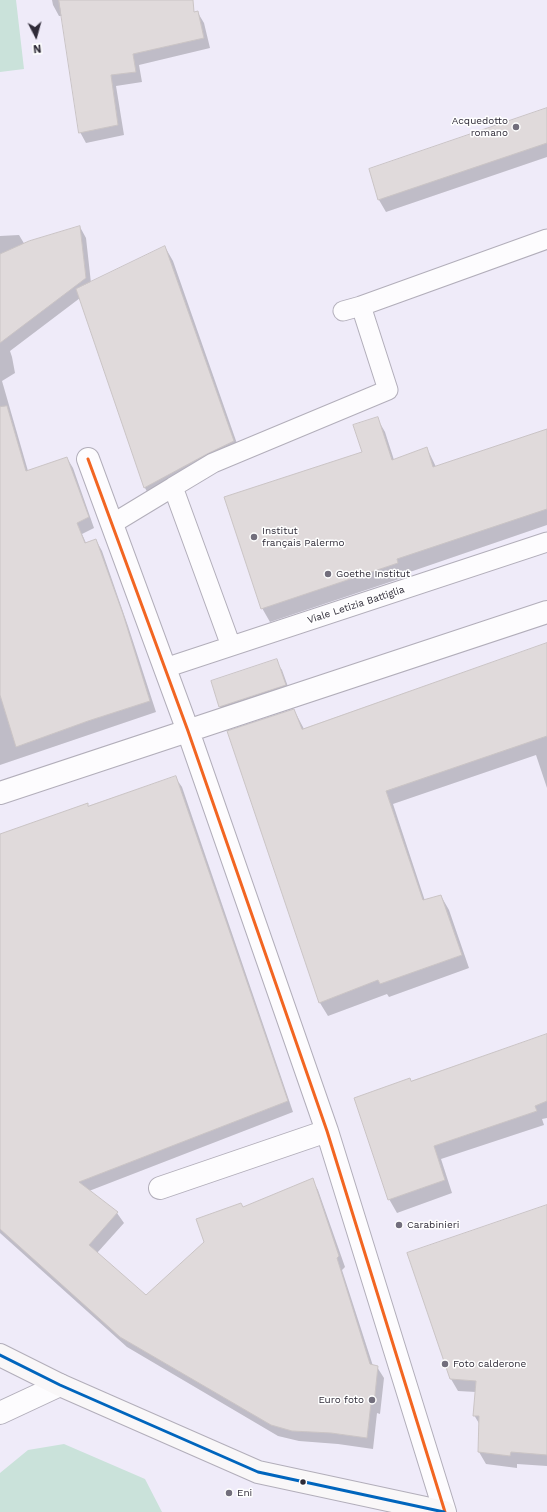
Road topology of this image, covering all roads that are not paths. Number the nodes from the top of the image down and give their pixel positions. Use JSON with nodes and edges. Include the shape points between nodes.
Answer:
{"nodes":[{"id":1,"x":547,"y":239,"type":"edge"},
{"id":2,"x":88,"y":459,"type":"dead end"},
{"id":3,"x":173,"y":487,"type":"junction"},
{"id":4,"x":112,"y":524,"type":"junction"},
{"id":5,"x":547,"y":542,"type":"edge"},
{"id":6,"x":547,"y":612,"type":"edge"},
{"id":7,"x":231,"y":646,"type":"junction"},
{"id":8,"x":165,"y":668,"type":"junction"},
{"id":9,"x":188,"y":731,"type":"junction"},
{"id":10,"x":0,"y":794,"type":"edge"},
{"id":11,"x":327,"y":1131,"type":"junction"},
{"id":12,"x":160,"y":1188,"type":"dead end"},
{"id":13,"x":0,"y":1354,"type":"edge"},
{"id":14,"x":60,"y":1385,"type":"junction"},
{"id":15,"x":0,"y":1413,"type":"edge"},
{"id":16,"x":437,"y":1511,"type":"edge"}],
"edges":[{"from":1,"to":3,"type":"lane","via":[[352,309],[388,390],[213,463]]},
{"from":2,"to":4,"type":"street"},
{"from":3,"to":4,"type":"lane"},
{"from":3,"to":7,"type":"lane"},
{"from":4,"to":8,"type":"street"},
{"from":5,"to":7,"type":"lane","name":"Viale Letizia Battiglia"},
{"from":6,"to":9,"type":"street"},
{"from":7,"to":8,"type":"lane","name":"Viale Letizia Battiglia"},
{"from":8,"to":9,"type":"street"},
{"from":9,"to":10,"type":"street"},
{"from":9,"to":11,"type":"street"},
{"from":11,"to":12,"type":"street"},
{"from":11,"to":16,"type":"street"},
{"from":13,"to":14,"type":"street"},
{"from":14,"to":15,"type":"street"},
{"from":14,"to":16,"type":"street","via":[[258,1472]]}]}
